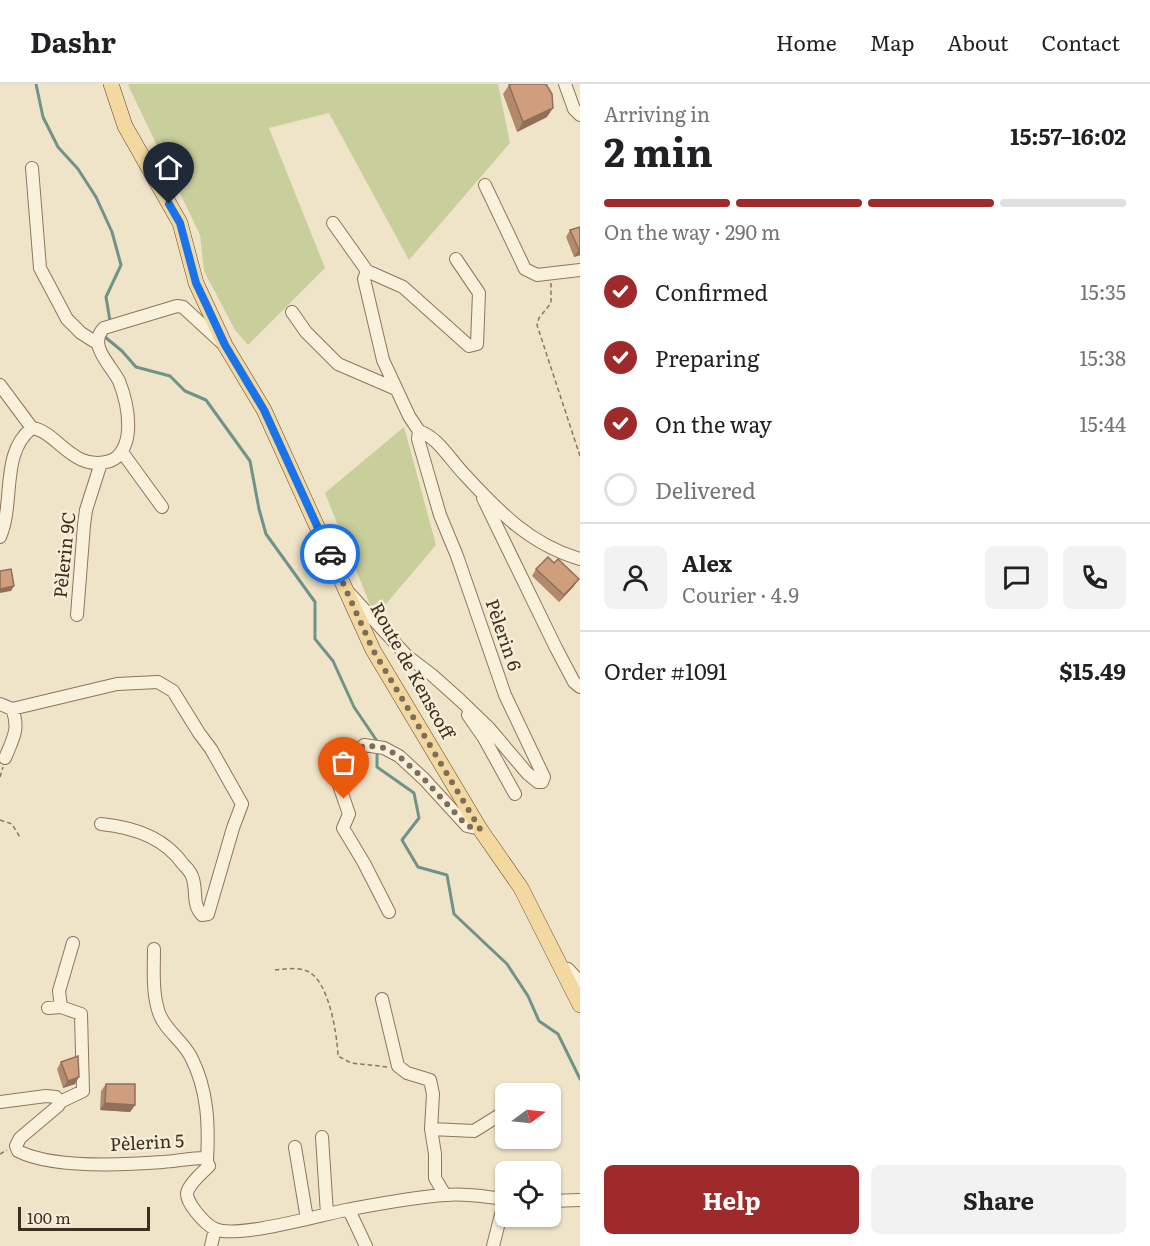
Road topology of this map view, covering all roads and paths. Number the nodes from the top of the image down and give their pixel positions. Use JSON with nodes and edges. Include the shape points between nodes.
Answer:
{"nodes":[{"id":1,"x":111,"y":84,"type":"edge"},
{"id":2,"x":565,"y":84,"type":"edge"},
{"id":3,"x":580,"y":115,"type":"edge"},
{"id":4,"x":32,"y":168,"type":"dead end"},
{"id":5,"x":485,"y":185,"type":"dead end"},
{"id":6,"x":333,"y":223,"type":"dead end"},
{"id":7,"x":456,"y":259,"type":"dead end"},
{"id":8,"x":580,"y":270,"type":"edge"},
{"id":9,"x":367,"y":271,"type":"junction"},
{"id":10,"x":553,"y":274,"type":"junction"},
{"id":11,"x":292,"y":312,"type":"dead end"},
{"id":12,"x":97,"y":343,"type":"junction"},
{"id":13,"x":225,"y":345,"type":"junction"},
{"id":14,"x":0,"y":385,"type":"edge"},
{"id":15,"x":396,"y":389,"type":"junction"},
{"id":16,"x":32,"y":428,"type":"junction"},
{"id":17,"x":419,"y":431,"type":"junction"},
{"id":18,"x":122,"y":452,"type":"junction"},
{"id":19,"x":580,"y":456,"type":"edge"},
{"id":20,"x":101,"y":463,"type":"junction"},
{"id":21,"x":479,"y":489,"type":"junction"},
{"id":22,"x":162,"y":507,"type":"dead end"},
{"id":23,"x":0,"y":537,"type":"edge"},
{"id":24,"x":580,"y":559,"type":"edge"},
{"id":25,"x":345,"y":589,"type":"junction"},
{"id":26,"x":78,"y":615,"type":"dead end"},
{"id":27,"x":580,"y":687,"type":"edge"},
{"id":28,"x":460,"y":700,"type":"junction"},
{"id":29,"x":0,"y":704,"type":"edge"},
{"id":30,"x":12,"y":709,"type":"junction"},
{"id":31,"x":5,"y":758,"type":"dead end"},
{"id":32,"x":515,"y":794,"type":"dead end"},
{"id":33,"x":0,"y":820,"type":"edge"},
{"id":34,"x":101,"y":824,"type":"dead end"},
{"id":35,"x":480,"y":829,"type":"junction"},
{"id":36,"x":21,"y":839,"type":"dead end"},
{"id":37,"x":389,"y":912,"type":"dead end"},
{"id":38,"x":73,"y":943,"type":"dead end"},
{"id":39,"x":154,"y":949,"type":"dead end"},
{"id":40,"x":562,"y":968,"type":"junction"},
{"id":41,"x":275,"y":970,"type":"dead end"},
{"id":42,"x":580,"y":982,"type":"edge"},
{"id":43,"x":382,"y":999,"type":"dead end"},
{"id":44,"x":580,"y":1005,"type":"edge"},
{"id":45,"x":398,"y":1066,"type":"junction"},
{"id":46,"x":0,"y":1102,"type":"edge"},
{"id":47,"x":60,"y":1102,"type":"junction"},
{"id":48,"x":495,"y":1118,"type":"edge"},
{"id":49,"x":431,"y":1129,"type":"junction"},
{"id":50,"x":322,"y":1137,"type":"dead end"},
{"id":51,"x":295,"y":1147,"type":"dead end"},
{"id":52,"x":207,"y":1161,"type":"junction"},
{"id":53,"x":445,"y":1195,"type":"junction"},
{"id":54,"x":495,"y":1198,"type":"edge"},
{"id":55,"x":580,"y":1200,"type":"edge"},
{"id":56,"x":561,"y":1201,"type":"edge"},
{"id":57,"x":349,"y":1210,"type":"junction"},
{"id":58,"x":327,"y":1214,"type":"junction"},
{"id":59,"x":307,"y":1219,"type":"junction"},
{"id":60,"x":498,"y":1227,"type":"edge"},
{"id":61,"x":215,"y":1229,"type":"junction"},
{"id":62,"x":211,"y":1246,"type":"edge"},
{"id":63,"x":366,"y":1246,"type":"edge"},
{"id":64,"x":493,"y":1246,"type":"edge"}],
"edges":[{"from":1,"to":13,"type":"main road","name":"Route de Kenscoff","via":[[125,126],[180,223],[196,283]]},
{"from":2,"to":3,"type":"street"},
{"from":4,"to":12,"type":"street","via":[[40,268],[67,319]]},
{"from":5,"to":10,"type":"street","via":[[525,269],[537,275]]},
{"from":6,"to":9,"type":"street"},
{"from":7,"to":9,"type":"street","via":[[479,293],[477,344],[469,346],[403,287]]},
{"from":8,"to":10,"type":"street"},
{"from":9,"to":15,"type":"street","via":[[364,279],[383,360]]},
{"from":10,"to":19,"type":"path","via":[[552,303],[537,325]]},
{"from":11,"to":15,"type":"street","via":[[338,364]]},
{"from":12,"to":13,"type":"street","via":[[104,328],[177,306],[183,307]]},
{"from":12,"to":18,"type":"street","via":[[118,380],[126,407],[128,430]]},
{"from":13,"to":25,"type":"main road","name":"Route de Kenscoff","via":[[264,410]]},
{"from":14,"to":16,"type":"street"},
{"from":15,"to":17,"type":"street"},
{"from":16,"to":20,"type":"street","via":[[68,452]]},
{"from":16,"to":23,"type":"street","via":[[11,459],[6,524]]},
{"from":17,"to":21,"type":"street","via":[[430,435]]},
{"from":17,"to":28,"type":"street","name":"Pèlerin 6","via":[[440,514],[506,695],[542,769],[542,782],[527,773]]},
{"from":18,"to":20,"type":"street","via":[[114,460]]},
{"from":18,"to":22,"type":"street"},
{"from":20,"to":26,"type":"street","name":"Pèlerin 9C","via":[[86,510]]},
{"from":21,"to":24,"type":"street","via":[[542,545]]},
{"from":21,"to":27,"type":"street","via":[[556,648]]},
{"from":25,"to":28,"type":"street","name":"Pèlerin 6","via":[[407,656]]},
{"from":25,"to":35,"type":"main road","name":"Route de Kenscoff","via":[[373,650]]},
{"from":28,"to":32,"type":"street"},
{"from":29,"to":30,"type":"street"},
{"from":30,"to":31,"type":"street","via":[[17,722]]},
{"from":30,"to":34,"type":"street","via":[[117,684],[158,682],[173,691],[242,804],[208,914],[202,915],[196,908],[193,878],[176,854],[160,840]]},
{"from":33,"to":36,"type":"path","via":[[12,824]]},
{"from":35,"to":37,"type":"street","via":[[467,826],[399,756],[384,748],[364,745],[339,774],[349,814],[344,828]]},
{"from":35,"to":40,"type":"main road","name":"Route de Kenscoff","via":[[520,888]]},
{"from":38,"to":47,"type":"street","via":[[54,1008],[81,1014],[84,1085],[79,1094]]},
{"from":39,"to":52,"type":"street","via":[[159,1013],[191,1056],[204,1093],[209,1127]]},
{"from":40,"to":42,"type":"street"},
{"from":40,"to":44,"type":"main road","name":"Route de Kenscoff"},
{"from":41,"to":45,"type":"path","via":[[307,971],[319,979],[333,1019],[338,1056],[376,1067]]},
{"from":43,"to":45,"type":"street"},
{"from":45,"to":49,"type":"street","via":[[430,1080]]},
{"from":46,"to":47,"type":"street","via":[[46,1096],[57,1097]]},
{"from":47,"to":52,"type":"street","name":"Pèlerin 5","via":[[20,1138],[18,1151],[63,1161],[111,1165],[202,1158]]},
{"from":48,"to":49,"type":"street","via":[[474,1131]]},
{"from":49,"to":53,"type":"street","via":[[435,1178]]},
{"from":50,"to":58,"type":"street"},
{"from":51,"to":59,"type":"street"},
{"from":52,"to":61,"type":"street","name":"Pèlerin 5","via":[[208,1166],[186,1195],[194,1210]]},
{"from":53,"to":54,"type":"street"},
{"from":53,"to":57,"type":"street"},
{"from":55,"to":56,"type":"street"},
{"from":57,"to":58,"type":"street"},
{"from":57,"to":63,"type":"street"},
{"from":58,"to":59,"type":"street"},
{"from":59,"to":61,"type":"street","via":[[261,1229]]},
{"from":60,"to":64,"type":"street"},
{"from":61,"to":62,"type":"street"}]}
